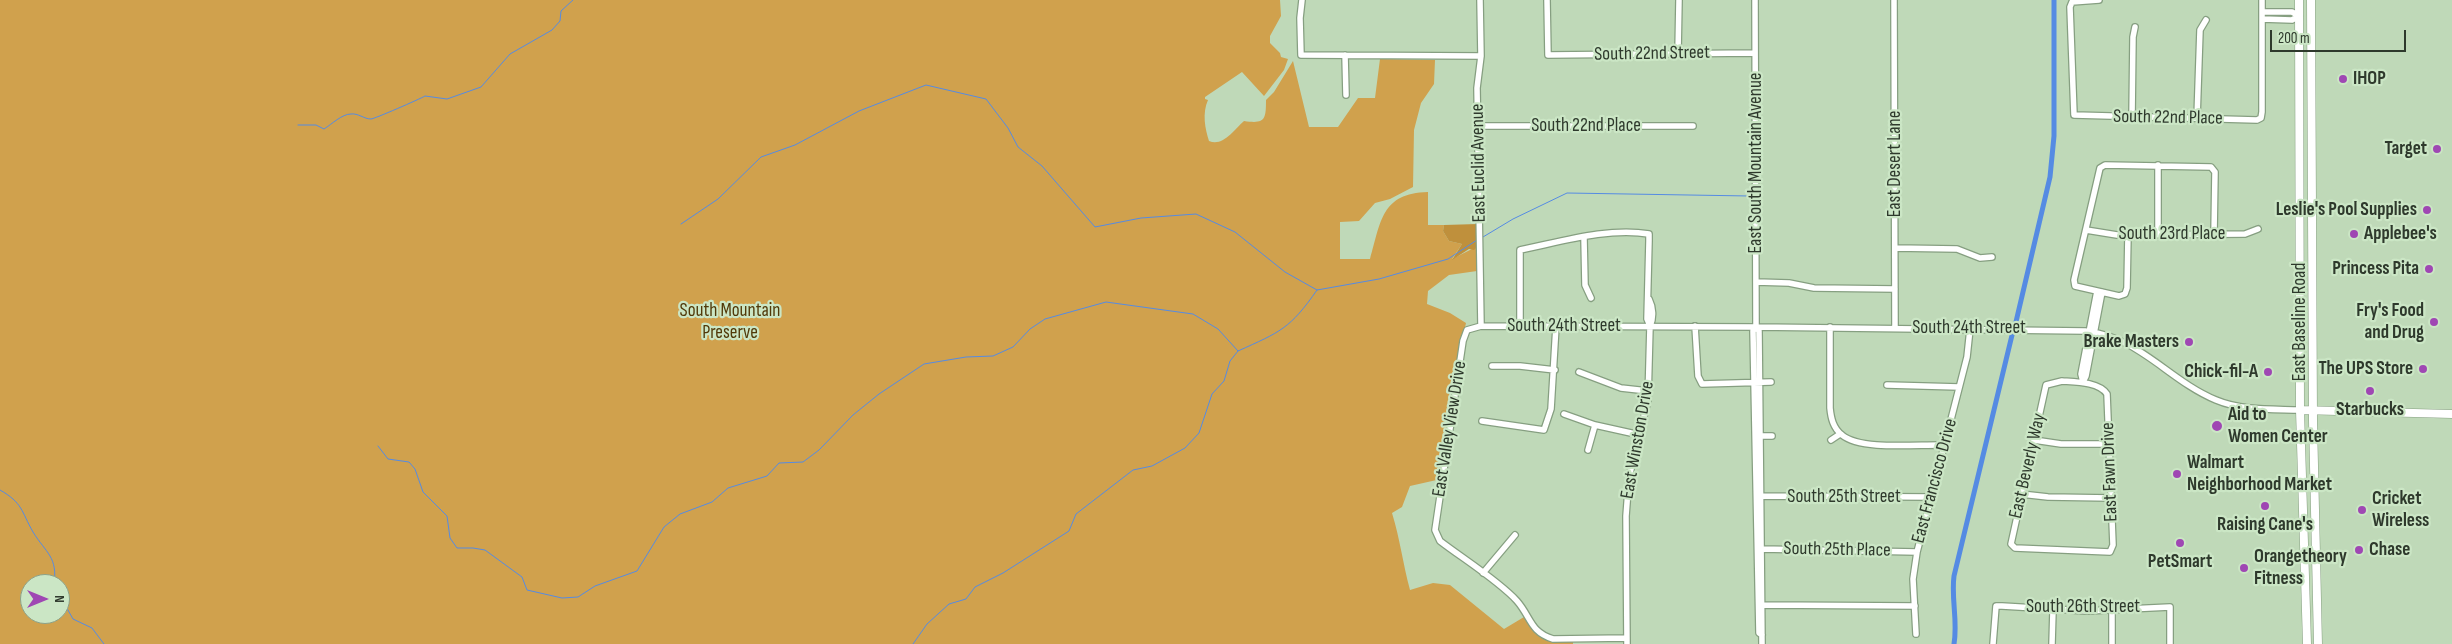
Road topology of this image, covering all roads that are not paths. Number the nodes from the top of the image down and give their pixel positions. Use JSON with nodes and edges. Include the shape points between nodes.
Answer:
{"nodes":[{"id":1,"x":1302,"y":0,"type":"edge"},
{"id":2,"x":1480,"y":0,"type":"edge"},
{"id":3,"x":1547,"y":0,"type":"edge"},
{"id":4,"x":1679,"y":0,"type":"edge"},
{"id":5,"x":1756,"y":0,"type":"edge"},
{"id":6,"x":1894,"y":0,"type":"edge"},
{"id":7,"x":2100,"y":0,"type":"edge"},
{"id":8,"x":2262,"y":0,"type":"edge"},
{"id":9,"x":2299,"y":0,"type":"edge"},
{"id":10,"x":2311,"y":0,"type":"edge"},
{"id":11,"x":2262,"y":15,"type":"junction"},
{"id":12,"x":2299,"y":16,"type":"junction"},
{"id":13,"x":2311,"y":16,"type":"junction"},
{"id":14,"x":2206,"y":20,"type":"dead end"},
{"id":15,"x":2135,"y":27,"type":"dead end"},
{"id":16,"x":1678,"y":53,"type":"junction"},
{"id":17,"x":1755,"y":53,"type":"junction"},
{"id":18,"x":1344,"y":55,"type":"junction"},
{"id":19,"x":1481,"y":56,"type":"junction"},
{"id":20,"x":1346,"y":95,"type":"dead end"},
{"id":21,"x":2132,"y":117,"type":"junction"},
{"id":22,"x":2197,"y":118,"type":"junction"},
{"id":23,"x":1479,"y":126,"type":"junction"},
{"id":24,"x":1693,"y":126,"type":"dead end"},
{"id":25,"x":2158,"y":165,"type":"junction"},
{"id":26,"x":2258,"y":229,"type":"dead end"},
{"id":27,"x":2086,"y":230,"type":"junction"},
{"id":28,"x":2128,"y":234,"type":"junction"},
{"id":29,"x":2158,"y":234,"type":"junction"},
{"id":30,"x":2214,"y":234,"type":"junction"},
{"id":31,"x":1584,"y":238,"type":"junction"},
{"id":32,"x":1895,"y":248,"type":"junction"},
{"id":33,"x":1992,"y":257,"type":"dead end"},
{"id":34,"x":2312,"y":261,"type":"junction"},
{"id":35,"x":2300,"y":262,"type":"junction"},
{"id":36,"x":1756,"y":282,"type":"junction"},
{"id":37,"x":1895,"y":289,"type":"junction"},
{"id":38,"x":2100,"y":291,"type":"junction"},
{"id":39,"x":1591,"y":298,"type":"dead end"},
{"id":40,"x":1481,"y":326,"type":"junction"},
{"id":41,"x":1520,"y":326,"type":"junction"},
{"id":42,"x":1556,"y":326,"type":"junction"},
{"id":43,"x":1650,"y":326,"type":"junction"},
{"id":44,"x":1695,"y":326,"type":"junction"},
{"id":45,"x":1756,"y":327,"type":"junction"},
{"id":46,"x":1830,"y":327,"type":"junction"},
{"id":47,"x":1895,"y":328,"type":"junction"},
{"id":48,"x":1970,"y":329,"type":"junction"},
{"id":49,"x":1467,"y":330,"type":"joint"},
{"id":50,"x":2092,"y":332,"type":"junction"},
{"id":51,"x":1492,"y":366,"type":"dead end"},
{"id":52,"x":1555,"y":370,"type":"junction"},
{"id":53,"x":1579,"y":372,"type":"dead end"},
{"id":54,"x":1757,"y":382,"type":"junction"},
{"id":55,"x":1771,"y":382,"type":"dead end"},
{"id":56,"x":2082,"y":382,"type":"junction"},
{"id":57,"x":1887,"y":385,"type":"dead end"},
{"id":58,"x":1959,"y":387,"type":"junction"},
{"id":59,"x":1648,"y":391,"type":"junction"},
{"id":60,"x":2300,"y":410,"type":"junction"},
{"id":61,"x":2313,"y":410,"type":"junction"},
{"id":62,"x":1564,"y":414,"type":"dead end"},
{"id":63,"x":2452,"y":414,"type":"edge"},
{"id":64,"x":1482,"y":421,"type":"dead end"},
{"id":65,"x":1595,"y":425,"type":"junction"},
{"id":66,"x":1840,"y":434,"type":"junction"},
{"id":67,"x":1640,"y":435,"type":"junction"},
{"id":68,"x":1758,"y":436,"type":"junction"},
{"id":69,"x":1772,"y":436,"type":"dead end"},
{"id":70,"x":1831,"y":440,"type":"dead end"},
{"id":71,"x":2034,"y":440,"type":"junction"},
{"id":72,"x":2110,"y":444,"type":"junction"},
{"id":73,"x":1945,"y":445,"type":"junction"},
{"id":74,"x":1588,"y":450,"type":"dead end"},
{"id":75,"x":2021,"y":494,"type":"junction"},
{"id":76,"x":1759,"y":496,"type":"junction"},
{"id":77,"x":1931,"y":497,"type":"junction"},
{"id":78,"x":2111,"y":498,"type":"junction"},
{"id":79,"x":1515,"y":535,"type":"dead end"},
{"id":80,"x":2316,"y":547,"type":"junction"},
{"id":81,"x":2304,"y":548,"type":"junction"},
{"id":82,"x":1760,"y":549,"type":"junction"},
{"id":83,"x":2112,"y":550,"type":"joint"},
{"id":84,"x":1916,"y":552,"type":"junction"},
{"id":85,"x":1482,"y":573,"type":"junction"},
{"id":86,"x":1761,"y":605,"type":"junction"},
{"id":87,"x":1915,"y":606,"type":"junction"},
{"id":88,"x":2053,"y":610,"type":"junction"},
{"id":89,"x":2112,"y":610,"type":"junction"},
{"id":90,"x":1916,"y":634,"type":"dead end"},
{"id":91,"x":1627,"y":641,"type":"edge"},
{"id":92,"x":2307,"y":642,"type":"edge"},
{"id":93,"x":2318,"y":642,"type":"edge"},
{"id":94,"x":1762,"y":644,"type":"edge"},
{"id":95,"x":1993,"y":644,"type":"edge"},
{"id":96,"x":2052,"y":644,"type":"edge"},
{"id":97,"x":2112,"y":644,"type":"edge"},
{"id":98,"x":2170,"y":644,"type":"edge"}],
"edges":[{"from":1,"to":18,"type":"street","via":[[1301,55]]},
{"from":2,"to":19,"type":"street","name":"East Euclid Avenue"},
{"from":3,"to":16,"type":"street","name":"South 22nd Street","via":[[1548,55]]},
{"from":4,"to":16,"type":"street"},
{"from":5,"to":17,"type":"street","name":"East South Mountain Avenue"},
{"from":6,"to":32,"type":"street","name":"East Desert Lane"},
{"from":7,"to":21,"type":"street","name":"South 22nd Place","via":[[2072,2],[2070,7],[2074,115]]},
{"from":8,"to":11,"type":"street"},
{"from":9,"to":12,"type":"main road","name":"East Baseline Road"},
{"from":10,"to":13,"type":"main road","name":"East Baseline Road"},
{"from":11,"to":12,"type":"street","via":[[2292,12]]},
{"from":11,"to":22,"type":"street","name":"South 22nd Place","via":[[2260,118]]},
{"from":12,"to":13,"type":"main road"},
{"from":12,"to":35,"type":"main road","name":"East Baseline Road"},
{"from":13,"to":34,"type":"main road","name":"East Baseline Road"},
{"from":14,"to":22,"type":"street","via":[[2200,30]]},
{"from":15,"to":21,"type":"street"},
{"from":16,"to":17,"type":"street","name":"South 22nd Street"},
{"from":17,"to":36,"type":"street","name":"East South Mountain Avenue"},
{"from":18,"to":19,"type":"street"},
{"from":18,"to":20,"type":"street"},
{"from":19,"to":23,"type":"street","name":"East Euclid Avenue"},
{"from":21,"to":22,"type":"street","name":"South 22nd Place"},
{"from":23,"to":24,"type":"street","name":"South 22nd Place"},
{"from":23,"to":40,"type":"street","name":"East Euclid Avenue"},
{"from":25,"to":27,"type":"street","via":[[2105,165],[2100,168]]},
{"from":25,"to":29,"type":"street"},
{"from":25,"to":30,"type":"street","via":[[2212,167],[2215,172]]},
{"from":26,"to":30,"type":"street","name":"South 23rd Place","via":[[2245,234]]},
{"from":27,"to":28,"type":"street","name":"South 23rd Place"},
{"from":27,"to":38,"type":"street","via":[[2075,286]]},
{"from":28,"to":29,"type":"street","name":"South 23rd Place"},
{"from":28,"to":38,"type":"street","via":[[2127,288],[2119,296]]},
{"from":29,"to":30,"type":"street","name":"South 23rd Place"},
{"from":31,"to":39,"type":"street","via":[[1585,285]]},
{"from":31,"to":41,"type":"street","via":[[1520,250]]},
{"from":31,"to":43,"type":"street","name":"East Winston Drive","via":[[1649,234],[1650,308],[1647,322]]},
{"from":32,"to":33,"type":"street","via":[[1957,249],[1980,258]]},
{"from":32,"to":37,"type":"street","name":"East Desert Lane"},
{"from":34,"to":35,"type":"main road"},
{"from":34,"to":61,"type":"main road","name":"East Baseline Road"},
{"from":35,"to":60,"type":"main road","name":"East Baseline Road"},
{"from":36,"to":37,"type":"street","via":[[1814,288]]},
{"from":36,"to":45,"type":"street","name":"East South Mountain Avenue"},
{"from":37,"to":47,"type":"street","name":"East Desert Lane"},
{"from":38,"to":50,"type":"street"},
{"from":40,"to":41,"type":"street","name":"South 24th Street"},
{"from":40,"to":49,"type":"street","name":"South 24th Street"},
{"from":41,"to":42,"type":"street","name":"South 24th Street"},
{"from":42,"to":43,"type":"street","name":"South 24th Street"},
{"from":42,"to":52,"type":"street"},
{"from":43,"to":44,"type":"street","name":"South 24th Street"},
{"from":43,"to":59,"type":"street","name":"East Winston Drive"},
{"from":44,"to":45,"type":"street","name":"South 24th Street"},
{"from":44,"to":54,"type":"street","via":[[1698,376],[1702,384]]},
{"from":45,"to":46,"type":"street","name":"South 24th Street"},
{"from":45,"to":54,"type":"street","name":"East South Mountain Avenue","via":[[1759,331]]},
{"from":46,"to":47,"type":"street","name":"South 24th Street"},
{"from":46,"to":66,"type":"street","via":[[1830,408],[1832,421]]},
{"from":47,"to":48,"type":"street","name":"South 24th Street"},
{"from":48,"to":50,"type":"street","name":"South 24th Street"},
{"from":48,"to":58,"type":"street","name":"East Francisco Drive"},
{"from":49,"to":85,"type":"street","name":"East Valley View Drive","via":[[1435,530],[1440,541]]},
{"from":50,"to":56,"type":"street","via":[[2086,376]]},
{"from":50,"to":60,"type":"street","name":"South 24th Street","via":[[2138,349],[2180,381],[2217,401],[2241,407]]},
{"from":51,"to":52,"type":"street"},
{"from":52,"to":64,"type":"street","via":[[1551,409],[1544,430]]},
{"from":53,"to":59,"type":"street","via":[[1621,388]]},
{"from":54,"to":55,"type":"street"},
{"from":54,"to":68,"type":"street","name":"East South Mountain Avenue"},
{"from":56,"to":71,"type":"street","name":"East Beverly Way","via":[[2062,381],[2046,385]]},
{"from":56,"to":72,"type":"street","name":"East Fawn Drive","via":[[2107,394]]},
{"from":57,"to":58,"type":"street"},
{"from":58,"to":73,"type":"street","name":"East Francisco Drive"},
{"from":59,"to":67,"type":"street","name":"East Winston Drive"},
{"from":60,"to":61,"type":"main road","name":"South 24th Street"},
{"from":60,"to":81,"type":"main road","name":"East Baseline Road"},
{"from":61,"to":63,"type":"main road","name":"South 24th Street"},
{"from":61,"to":80,"type":"main road","name":"East Baseline Road"},
{"from":62,"to":65,"type":"street"},
{"from":65,"to":67,"type":"street"},
{"from":65,"to":74,"type":"street"},
{"from":66,"to":70,"type":"street"},
{"from":66,"to":73,"type":"street","via":[[1860,443]]},
{"from":67,"to":91,"type":"street","name":"East Winston Drive","via":[[1629,477],[1626,516]]},
{"from":68,"to":69,"type":"street"},
{"from":68,"to":76,"type":"street","name":"East South Mountain Avenue"},
{"from":71,"to":72,"type":"street","via":[[2061,444]]},
{"from":71,"to":75,"type":"street","name":"East Beverly Way"},
{"from":72,"to":78,"type":"street","name":"East Fawn Drive"},
{"from":73,"to":77,"type":"street","name":"East Francisco Drive"},
{"from":75,"to":78,"type":"street"},
{"from":75,"to":83,"type":"street","name":"East Beverly Way","via":[[2012,546],[2029,550]]},
{"from":76,"to":77,"type":"street","name":"South 25th Street"},
{"from":76,"to":82,"type":"street","name":"East South Mountain Avenue"},
{"from":77,"to":84,"type":"street","name":"East Francisco Drive"},
{"from":78,"to":83,"type":"street","name":"East Fawn Drive"},
{"from":79,"to":85,"type":"street"},
{"from":80,"to":81,"type":"main road"},
{"from":80,"to":93,"type":"main road","name":"East Baseline Road"},
{"from":81,"to":92,"type":"main road","name":"East Baseline Road"},
{"from":82,"to":84,"type":"street","name":"South 25th Place"},
{"from":82,"to":86,"type":"street","name":"East South Mountain Avenue"},
{"from":84,"to":87,"type":"street","name":"East Francisco Drive"},
{"from":85,"to":91,"type":"street","via":[[1517,601],[1542,636],[1553,640]]},
{"from":86,"to":87,"type":"street"},
{"from":86,"to":94,"type":"street","name":"East South Mountain Avenue"},
{"from":87,"to":90,"type":"street","name":"East Francisco Drive"},
{"from":88,"to":89,"type":"street","name":"South 26th Street"},
{"from":88,"to":95,"type":"street","name":"South 26th Street","via":[[1996,606]]},
{"from":88,"to":96,"type":"street"},
{"from":89,"to":97,"type":"street"},
{"from":89,"to":98,"type":"street","name":"South 26th Street","via":[[2170,607]]},
{"from":92,"to":93,"type":"main road"}]}
